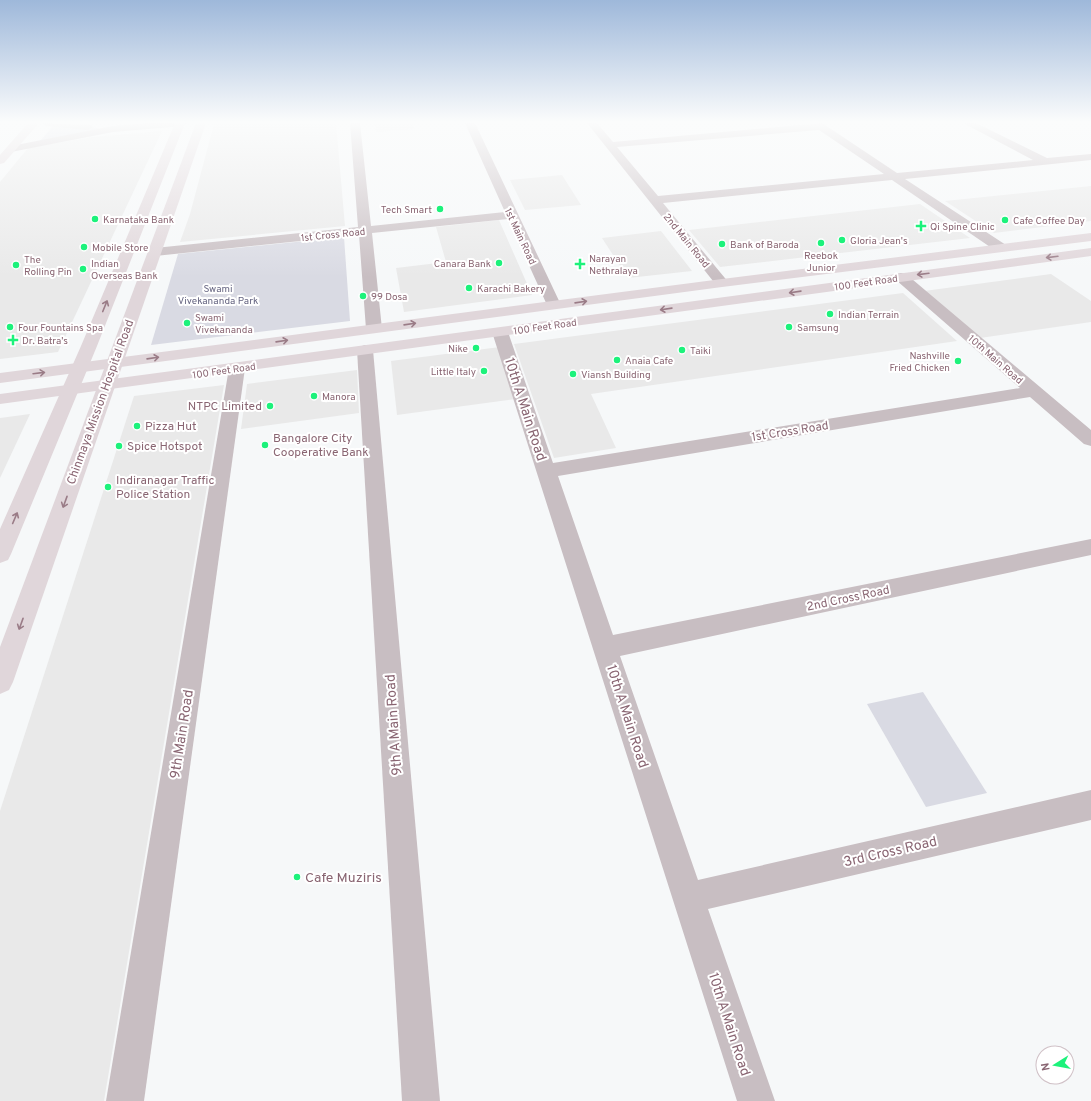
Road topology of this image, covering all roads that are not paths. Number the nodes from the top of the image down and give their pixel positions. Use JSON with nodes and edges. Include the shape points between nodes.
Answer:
{"nodes":[{"id":1,"x":158,"y":174,"type":"edge"},
{"id":2,"x":183,"y":174,"type":"edge"},
{"id":3,"x":360,"y":174,"type":"edge"},
{"id":4,"x":493,"y":174,"type":"edge"},
{"id":5,"x":634,"y":174,"type":"edge"},
{"id":6,"x":910,"y":174,"type":"edge"},
{"id":7,"x":894,"y":176,"type":"junction"},
{"id":8,"x":655,"y":200,"type":"junction"},
{"id":9,"x":511,"y":214,"type":"junction"},
{"id":10,"x":365,"y":230,"type":"junction"},
{"id":11,"x":1091,"y":237,"type":"edge"},
{"id":12,"x":1001,"y":248,"type":"junction"},
{"id":13,"x":155,"y":252,"type":"junction"},
{"id":14,"x":1091,"y":252,"type":"edge"},
{"id":15,"x":901,"y":277,"type":"junction"},
{"id":16,"x":722,"y":283,"type":"junction"},
{"id":17,"x":554,"y":305,"type":"junction"},
{"id":18,"x":500,"y":332,"type":"junction"},
{"id":19,"x":369,"y":339,"type":"junction"},
{"id":20,"x":114,"y":364,"type":"junction"},
{"id":21,"x":79,"y":368,"type":"junction"},
{"id":22,"x":237,"y":368,"type":"junction"},
{"id":23,"x":0,"y":378,"type":"edge"},
{"id":24,"x":106,"y":386,"type":"junction"},
{"id":25,"x":69,"y":391,"type":"junction"},
{"id":26,"x":1033,"y":391,"type":"junction"},
{"id":27,"x":0,"y":399,"type":"edge"},
{"id":28,"x":1083,"y":425,"type":"edge"},
{"id":29,"x":1091,"y":440,"type":"edge"},
{"id":30,"x":546,"y":471,"type":"junction"},
{"id":31,"x":1091,"y":547,"type":"edge"},
{"id":32,"x":0,"y":554,"type":"edge"},
{"id":33,"x":606,"y":648,"type":"junction"},
{"id":34,"x":0,"y":682,"type":"edge"},
{"id":35,"x":1091,"y":804,"type":"edge"},
{"id":36,"x":688,"y":898,"type":"junction"},
{"id":37,"x":125,"y":1101,"type":"edge"},
{"id":38,"x":422,"y":1101,"type":"edge"},
{"id":39,"x":756,"y":1101,"type":"edge"}],
"edges":[{"from":21,"to":1,"type":"main road","one_way":true},
{"from":2,"to":13,"type":"main road","name":"Chinmaya Mission Hospital Road"},
{"from":3,"to":10,"type":"street","name":"9th A Main Road"},
{"from":4,"to":9,"type":"street","name":"1st Main Road"},
{"from":5,"to":8,"type":"street","name":"2nd Main Road"},
{"from":6,"to":7,"type":"street"},
{"from":7,"to":8,"type":"street"},
{"from":7,"to":12,"type":"street"},
{"from":8,"to":16,"type":"street","name":"2nd Main Road"},
{"from":9,"to":10,"type":"street","name":"1st Cross Road"},
{"from":9,"to":17,"type":"street","name":"1st Main Road"},
{"from":10,"to":13,"type":"street","name":"1st Cross Road"},
{"from":10,"to":19,"type":"street","name":"9th A Main Road"},
{"from":11,"to":12,"type":"main road","name":"100 Feet Road"},
{"from":12,"to":16,"type":"main road","name":"100 Feet Road"},
{"from":13,"to":20,"type":"main road","name":"Chinmaya Mission Hospital Road"},
{"from":14,"to":15,"type":"main road","name":"100 Feet Road","one_way":true},
{"from":15,"to":18,"type":"main road","name":"100 Feet Road","one_way":true},
{"from":15,"to":26,"type":"street","name":"10th Main Road"},
{"from":17,"to":16,"type":"main road","name":"100 Feet Road","one_way":true},
{"from":19,"to":17,"type":"main road","name":"100 Feet Road","one_way":true},
{"from":18,"to":19,"type":"main road","name":"100 Feet Road"},
{"from":18,"to":30,"type":"street","name":"10th A Main Road"},
{"from":20,"to":19,"type":"main road","name":"100 Feet Road","one_way":true},
{"from":19,"to":22,"type":"main road","name":"100 Feet Road"},
{"from":19,"to":38,"type":"street","name":"9th A Main Road"},
{"from":20,"to":21,"type":"main road","name":"100 Feet Road"},
{"from":20,"to":24,"type":"main road","name":"Chinmaya Mission Hospital Road"},
{"from":23,"to":21,"type":"main road","name":"100 Feet Road","one_way":true},
{"from":21,"to":25,"type":"main road"},
{"from":22,"to":24,"type":"main road","name":"100 Feet Road"},
{"from":22,"to":37,"type":"street","name":"9th Main Road"},
{"from":24,"to":25,"type":"main road","name":"100 Feet Road"},
{"from":24,"to":34,"type":"main road","name":"Chinmaya Mission Hospital Road","one_way":true},
{"from":25,"to":27,"type":"main road","name":"100 Feet Road"},
{"from":32,"to":25,"type":"main road","one_way":true},
{"from":26,"to":28,"type":"street","name":"10th Main Road"},
{"from":26,"to":30,"type":"street","name":"1st Cross Road"},
{"from":28,"to":29,"type":"street","name":"10th Main Road"},
{"from":30,"to":33,"type":"street","name":"10th A Main Road"},
{"from":31,"to":33,"type":"street","name":"2nd Cross Road"},
{"from":33,"to":36,"type":"street","name":"10th A Main Road"},
{"from":35,"to":36,"type":"street","name":"3rd Cross Road"},
{"from":36,"to":39,"type":"street","name":"10th A Main Road"}]}
